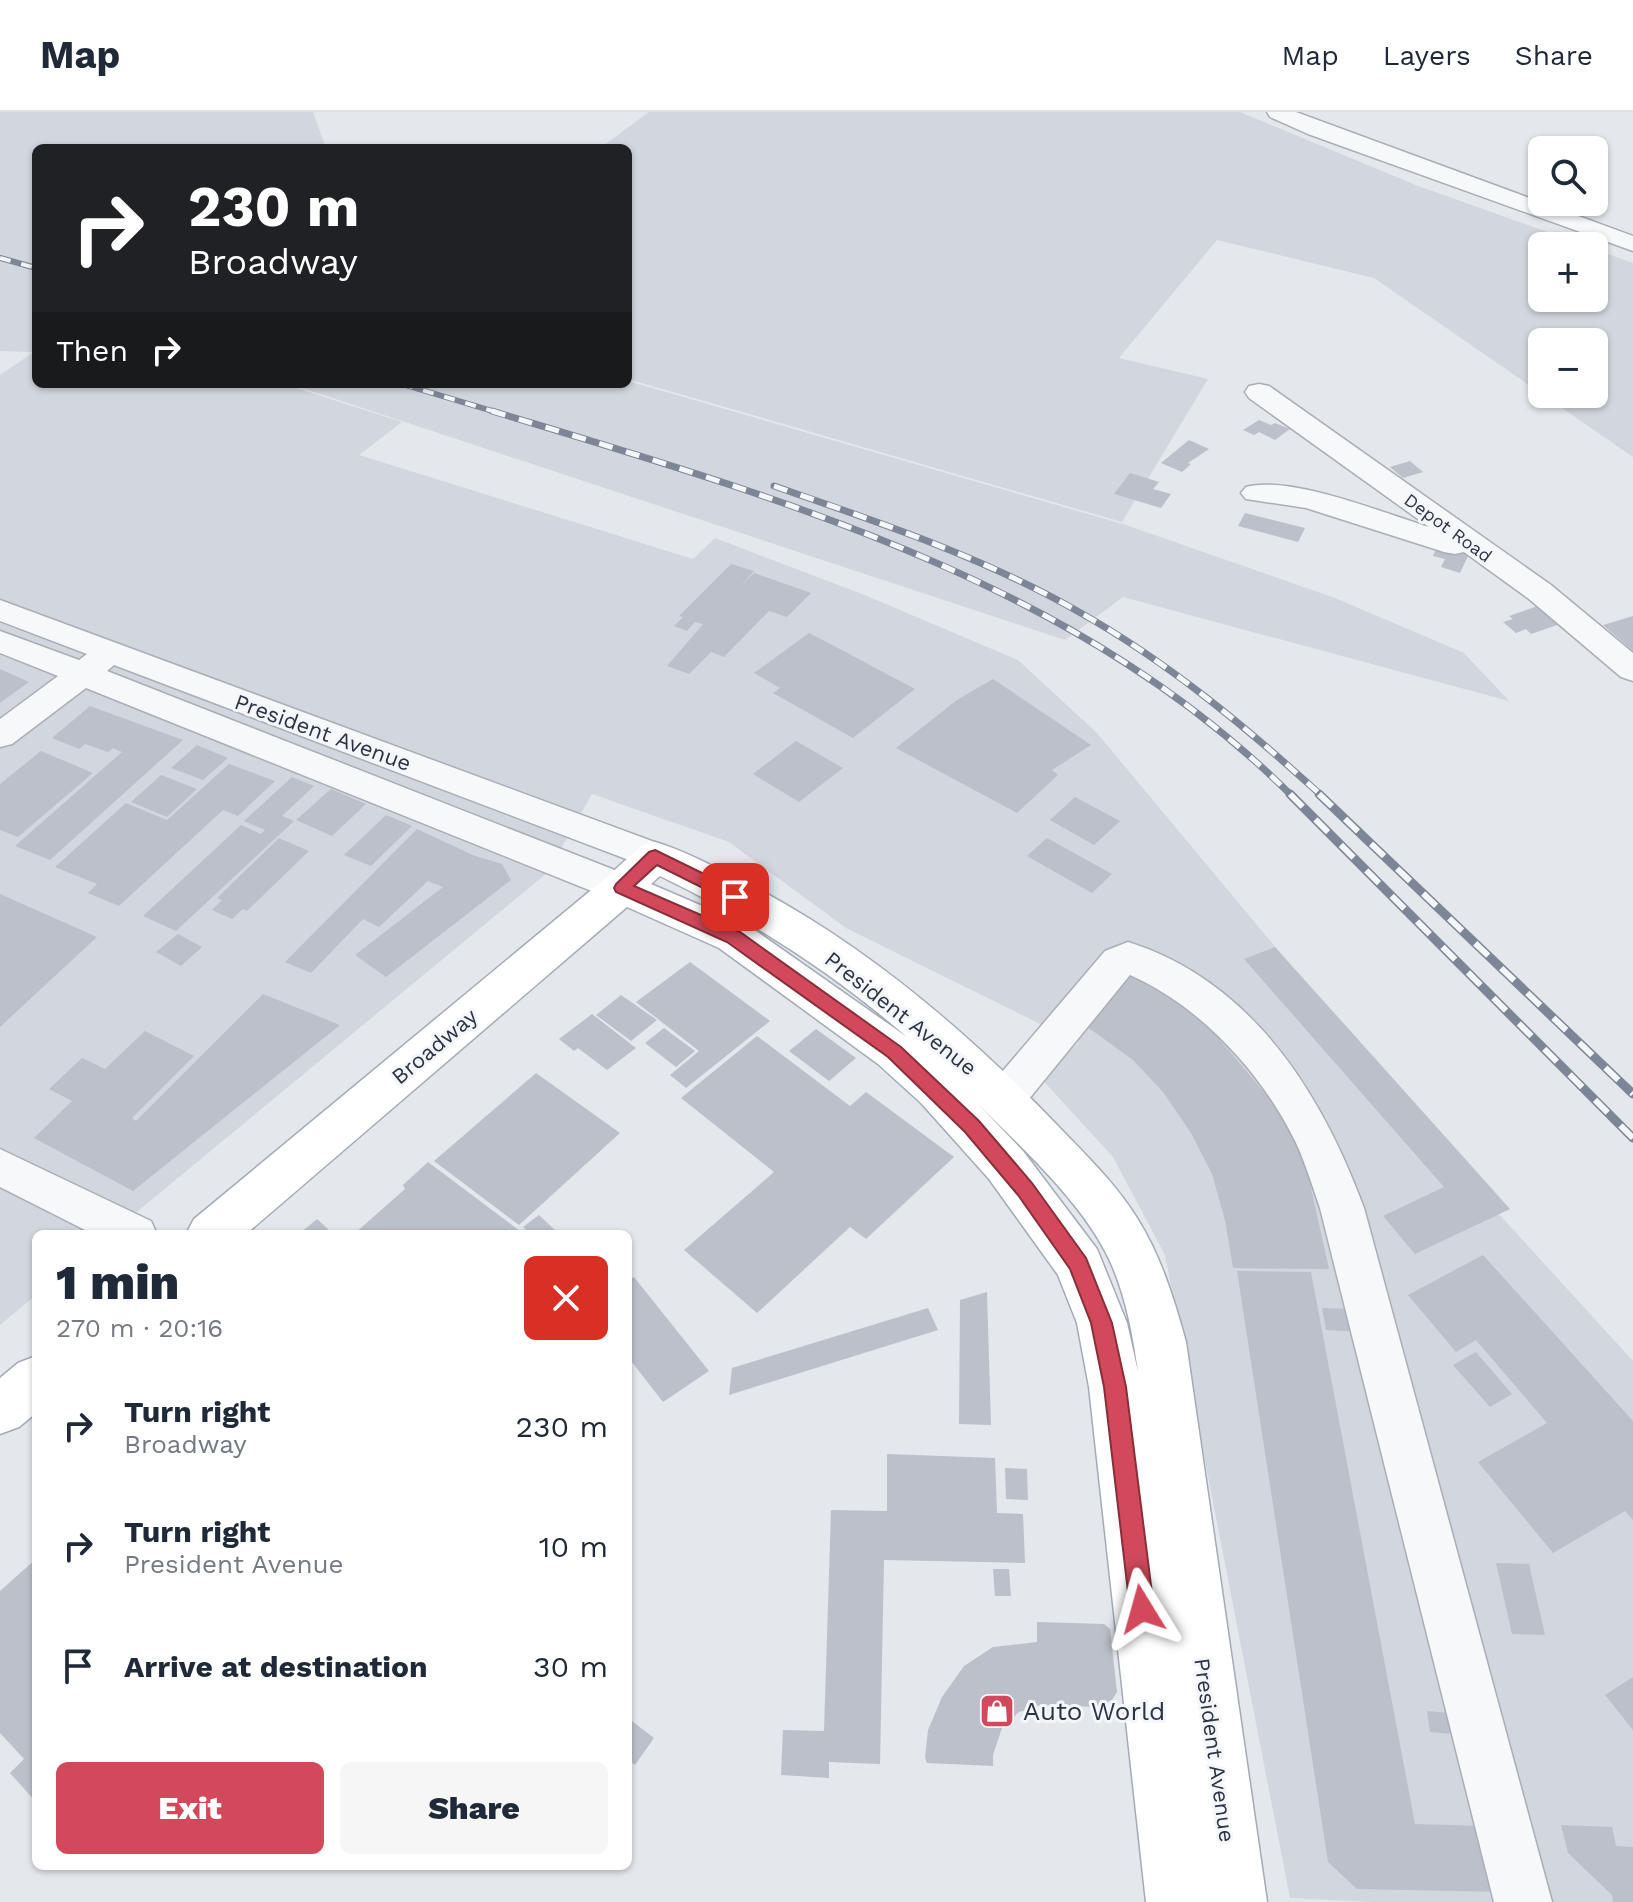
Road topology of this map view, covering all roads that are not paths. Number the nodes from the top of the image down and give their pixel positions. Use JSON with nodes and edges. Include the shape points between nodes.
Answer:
{"nodes":[{"id":1,"x":1278,"y":112,"type":"edge"},
{"id":2,"x":1633,"y":244,"type":"edge"},
{"id":3,"x":1259,"y":392,"type":"dead end"},
{"id":4,"x":1256,"y":493,"type":"dead end"},
{"id":5,"x":1482,"y":553,"type":"junction"},
{"id":6,"x":0,"y":610,"type":"edge"},
{"id":7,"x":0,"y":641,"type":"edge"},
{"id":8,"x":97,"y":663,"type":"junction"},
{"id":9,"x":1633,"y":670,"type":"edge"},
{"id":10,"x":0,"y":736,"type":"edge"},
{"id":11,"x":638,"y":872,"type":"junction"},
{"id":12,"x":1005,"y":1098,"type":"junction"},
{"id":13,"x":1023,"y":1152,"type":"junction"},
{"id":14,"x":0,"y":1167,"type":"edge"},
{"id":15,"x":127,"y":1230,"type":"edge"},
{"id":16,"x":216,"y":1230,"type":"edge"},
{"id":17,"x":32,"y":1383,"type":"edge"},
{"id":18,"x":0,"y":1410,"type":"edge"},
{"id":19,"x":1169,"y":1610,"type":"junction"},
{"id":20,"x":1166,"y":1885,"type":"edge"},
{"id":21,"x":1235,"y":1902,"type":"edge"},
{"id":22,"x":1523,"y":1902,"type":"edge"}],
"edges":[{"from":1,"to":2,"type":"street"},
{"from":3,"to":5,"type":"street","name":"Depot Road"},
{"from":4,"to":5,"type":"street","via":[[1310,500]]},
{"from":5,"to":9,"type":"street","name":"Depot Road","via":[[1540,592]]},
{"from":6,"to":8,"type":"street","name":"President Avenue"},
{"from":7,"to":8,"type":"street","name":"President Avenue"},
{"from":8,"to":10,"type":"street"},
{"from":8,"to":11,"type":"street","name":"President Avenue"},
{"from":11,"to":12,"type":"main road","name":"President Avenue","via":[[762,910],[929,1030]]},
{"from":11,"to":13,"type":"main road","name":"President Avenue","via":[[824,1000]]},
{"from":11,"to":16,"type":"main road","name":"Broadway"},
{"from":12,"to":13,"type":"main road","name":"President Avenue"},
{"from":12,"to":22,"type":"street","via":[[1119,961],[1128,957],[1184,985],[1281,1082],[1320,1148],[1342,1208]]},
{"from":13,"to":19,"type":"main road","name":"President Avenue","via":[[1102,1323]]},
{"from":14,"to":15,"type":"street"},
{"from":17,"to":18,"type":"main road"},
{"from":19,"to":20,"type":"main road","name":"President Avenue"},
{"from":19,"to":21,"type":"main road","name":"President Avenue"}]}
